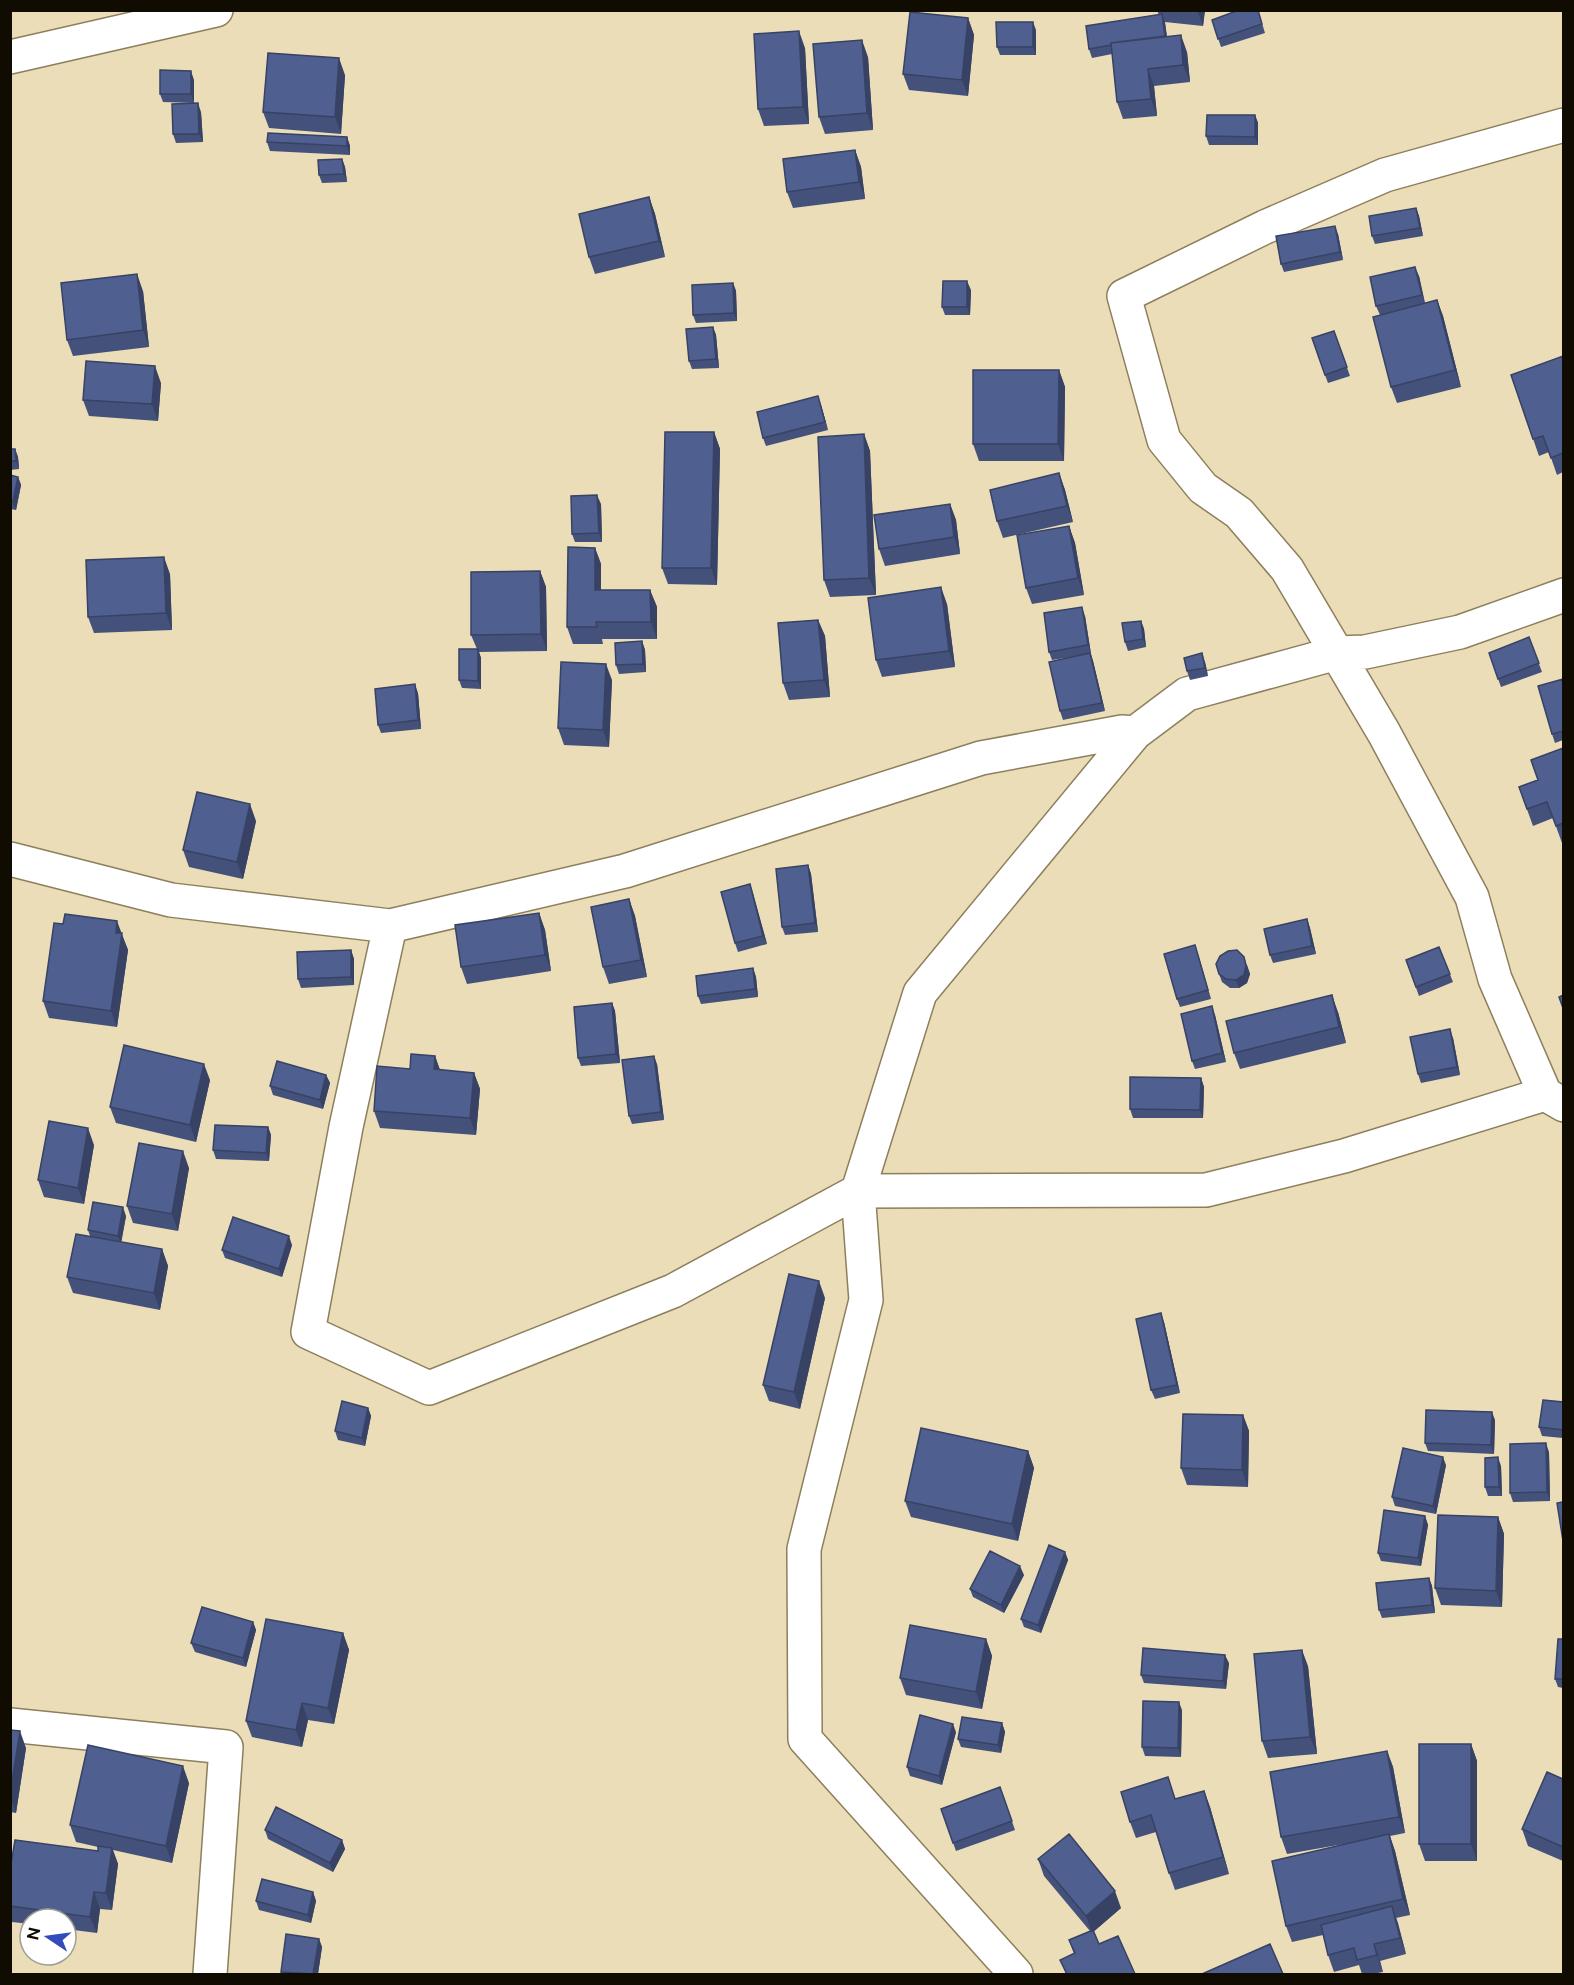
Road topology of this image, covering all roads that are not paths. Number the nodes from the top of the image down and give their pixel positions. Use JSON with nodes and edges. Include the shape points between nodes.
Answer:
{"nodes":[{"id":1,"x":216,"y":10,"type":"edge"},
{"id":2,"x":10,"y":57,"type":"edge"},
{"id":3,"x":1563,"y":125,"type":"edge"},
{"id":4,"x":1563,"y":594,"type":"edge"},
{"id":5,"x":1337,"y":653,"type":"junction"},
{"id":6,"x":1135,"y":733,"type":"junction"},
{"id":7,"x":10,"y":841,"type":"edge"},
{"id":8,"x":11,"y":860,"type":"edge"},
{"id":9,"x":390,"y":926,"type":"junction"},
{"id":10,"x":1554,"y":1099,"type":"edge"},
{"id":11,"x":858,"y":1191,"type":"junction"},
{"id":12,"x":10,"y":1725,"type":"edge"},
{"id":13,"x":210,"y":1974,"type":"edge"},
{"id":14,"x":1016,"y":1974,"type":"edge"}],
"edges":[{"from":1,"to":2,"type":"street"},
{"from":3,"to":5,"type":"street","via":[[1385,175],[1265,227],[1124,296],[1164,440],[1203,488],[1239,513],[1287,569]]},
{"from":4,"to":5,"type":"street","via":[[1460,632]]},
{"from":5,"to":6,"type":"street","via":[[1187,694]]},
{"from":5,"to":10,"type":"street","via":[[1472,897],[1495,979]]},
{"from":6,"to":9,"type":"street","via":[[1122,732],[981,758],[625,871]]},
{"from":6,"to":11,"type":"street","via":[[920,993]]},
{"from":7,"to":8,"type":"street"},
{"from":8,"to":9,"type":"street","via":[[171,900]]},
{"from":9,"to":11,"type":"street","via":[[346,1127],[308,1332],[429,1388],[673,1292]]},
{"from":10,"to":11,"type":"street","via":[[1206,1190]]},
{"from":11,"to":14,"type":"street","via":[[866,1300],[804,1549],[805,1739]]},
{"from":12,"to":13,"type":"street","via":[[226,1747]]}]}
